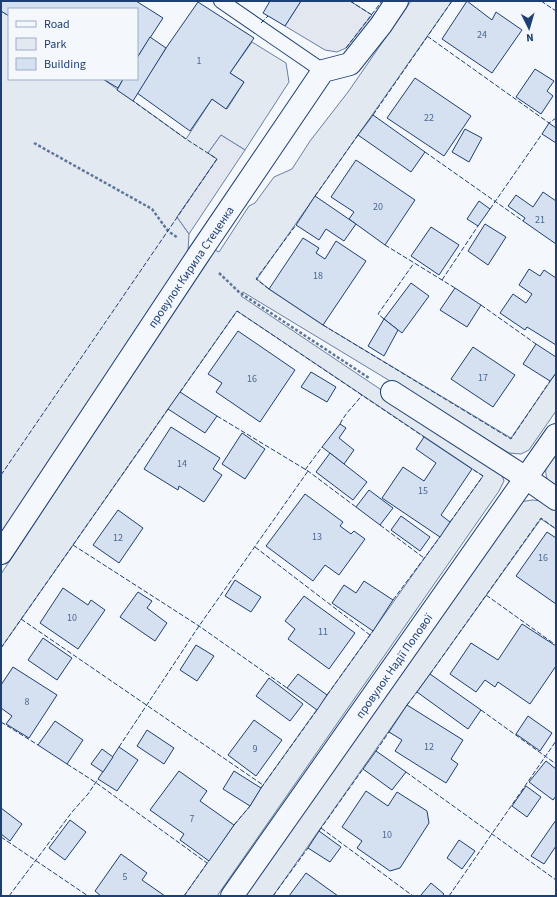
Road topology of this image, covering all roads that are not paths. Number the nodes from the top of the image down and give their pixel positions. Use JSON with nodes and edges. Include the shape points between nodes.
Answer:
{"nodes":[{"id":1,"x":221,"y":1,"type":"edge"},
{"id":2,"x":397,"y":1,"type":"edge"},
{"id":3,"x":323,"y":71,"type":"junction"},
{"id":4,"x":392,"y":392,"type":"road end"},
{"id":5,"x":556,"y":435,"type":"edge"},
{"id":6,"x":526,"y":478,"type":"junction"},
{"id":7,"x":556,"y":499,"type":"edge"},
{"id":8,"x":1,"y":553,"type":"edge"},
{"id":9,"x":232,"y":896,"type":"edge"}],
"edges":[{"from":1,"to":3,"type":"lane"},
{"from":2,"to":3,"type":"street","via":[[350,64]]},
{"from":3,"to":8,"type":"street","name":"провулок Кирила Стеценка"},
{"from":4,"to":6,"type":"street"},
{"from":5,"to":6,"type":"street","name":"провулок Надії Попової"},
{"from":6,"to":7,"type":"street"},
{"from":6,"to":9,"type":"street","name":"провулок Надії Попової"}]}
